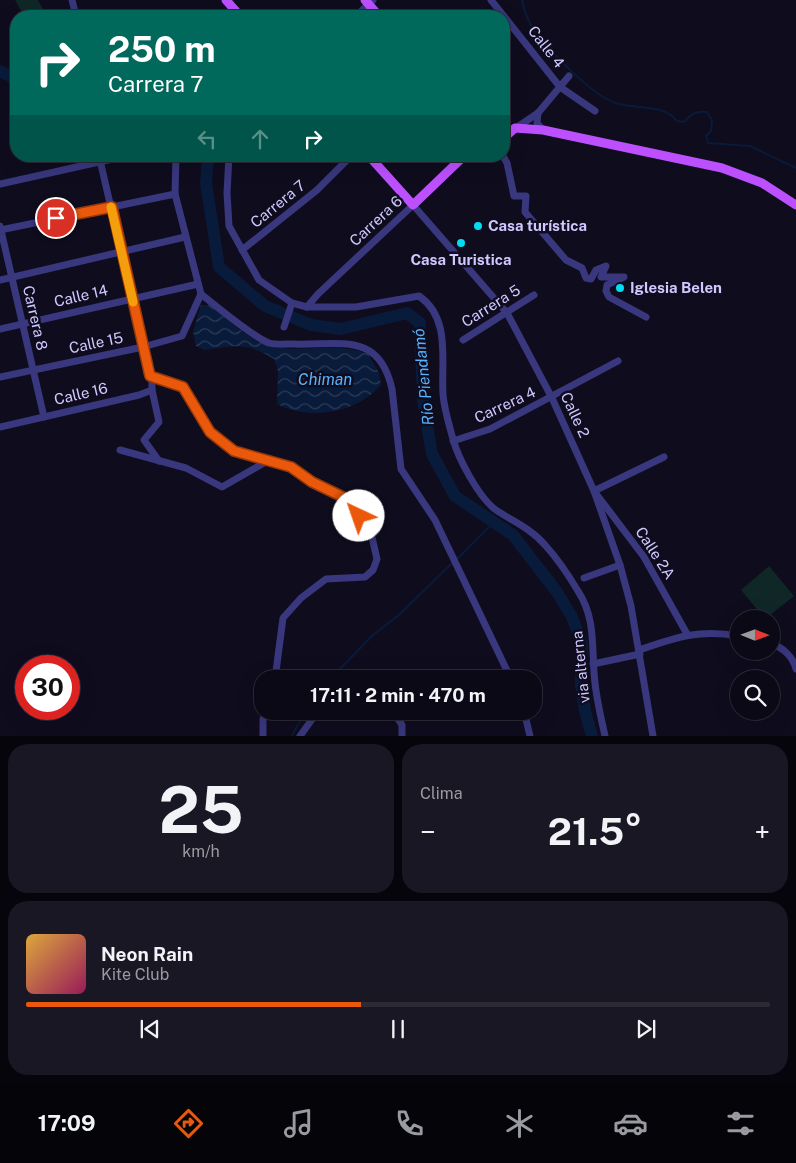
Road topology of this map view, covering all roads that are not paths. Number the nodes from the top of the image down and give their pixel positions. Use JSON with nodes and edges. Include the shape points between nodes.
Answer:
{"nodes":[{"id":1,"x":226,"y":0,"type":"edge"},
{"id":2,"x":491,"y":0,"type":"edge"},
{"id":3,"x":235,"y":10,"type":"edge"},
{"id":4,"x":499,"y":10,"type":"edge"},
{"id":5,"x":510,"y":24,"type":"edge"},
{"id":6,"x":569,"y":76,"type":"dead end"},
{"id":7,"x":560,"y":87,"type":"junction"},
{"id":8,"x":595,"y":111,"type":"dead end"},
{"id":9,"x":538,"y":113,"type":"junction"},
{"id":10,"x":516,"y":128,"type":"junction"},
{"id":11,"x":544,"y":130,"type":"junction"},
{"id":12,"x":510,"y":133,"type":"edge"},
{"id":13,"x":88,"y":162,"type":"edge"},
{"id":14,"x":101,"y":162,"type":"edge"},
{"id":15,"x":176,"y":162,"type":"edge"},
{"id":16,"x":229,"y":162,"type":"edge"},
{"id":17,"x":345,"y":162,"type":"edge"},
{"id":18,"x":374,"y":162,"type":"edge"},
{"id":19,"x":458,"y":162,"type":"edge"},
{"id":20,"x":506,"y":162,"type":"edge"},
{"id":21,"x":0,"y":184,"type":"edge"},
{"id":22,"x":175,"y":194,"type":"junction"},
{"id":23,"x":413,"y":205,"type":"junction"},
{"id":24,"x":796,"y":205,"type":"edge"},
{"id":25,"x":112,"y":207,"type":"junction"},
{"id":26,"x":0,"y":229,"type":"edge"},
{"id":27,"x":185,"y":237,"type":"junction"},
{"id":28,"x":242,"y":250,"type":"junction"},
{"id":29,"x":121,"y":252,"type":"junction"},
{"id":30,"x":11,"y":277,"type":"junction"},
{"id":31,"x":0,"y":280,"type":"edge"},
{"id":32,"x":198,"y":284,"type":"junction"},
{"id":33,"x":200,"y":294,"type":"junction"},
{"id":34,"x":534,"y":295,"type":"dead end"},
{"id":35,"x":132,"y":299,"type":"junction"},
{"id":36,"x":292,"y":304,"type":"junction"},
{"id":37,"x":307,"y":307,"type":"junction"},
{"id":38,"x":507,"y":313,"type":"junction"},
{"id":39,"x":646,"y":317,"type":"dead end"},
{"id":40,"x":21,"y":324,"type":"junction"},
{"id":41,"x":284,"y":327,"type":"dead end"},
{"id":42,"x":0,"y":329,"type":"edge"},
{"id":43,"x":463,"y":340,"type":"dead end"},
{"id":44,"x":143,"y":347,"type":"junction"},
{"id":45,"x":618,"y":361,"type":"dead end"},
{"id":46,"x":33,"y":370,"type":"junction"},
{"id":47,"x":0,"y":377,"type":"edge"},
{"id":48,"x":154,"y":377,"type":"junction"},
{"id":49,"x":152,"y":390,"type":"junction"},
{"id":50,"x":552,"y":398,"type":"junction"},
{"id":51,"x":44,"y":417,"type":"junction"},
{"id":52,"x":0,"y":427,"type":"edge"},
{"id":53,"x":453,"y":441,"type":"junction"},
{"id":54,"x":120,"y":450,"type":"dead end"},
{"id":55,"x":664,"y":457,"type":"dead end"},
{"id":56,"x":269,"y":460,"type":"junction"},
{"id":57,"x":159,"y":461,"type":"junction"},
{"id":58,"x":594,"y":491,"type":"junction"},
{"id":59,"x":620,"y":565,"type":"junction"},
{"id":60,"x":584,"y":578,"type":"dead end"},
{"id":61,"x":687,"y":634,"type":"junction"},
{"id":62,"x":730,"y":634,"type":"edge"},
{"id":63,"x":780,"y":648,"type":"edge"},
{"id":64,"x":639,"y":652,"type":"junction"},
{"id":65,"x":593,"y":664,"type":"junction"},
{"id":66,"x":796,"y":668,"type":"edge"},
{"id":67,"x":276,"y":670,"type":"edge"},
{"id":68,"x":507,"y":670,"type":"edge"},
{"id":69,"x":263,"y":720,"type":"edge"},
{"id":70,"x":312,"y":720,"type":"edge"},
{"id":71,"x":399,"y":720,"type":"edge"},
{"id":72,"x":526,"y":720,"type":"edge"},
{"id":73,"x":264,"y":736,"type":"edge"},
{"id":74,"x":300,"y":736,"type":"edge"},
{"id":75,"x":402,"y":736,"type":"edge"},
{"id":76,"x":530,"y":736,"type":"edge"},
{"id":77,"x":605,"y":736,"type":"edge"},
{"id":78,"x":653,"y":736,"type":"edge"}],
"edges":[{"from":1,"to":3,"type":"main road"},
{"from":2,"to":4,"type":"street","name":"Calle 4"},
{"from":5,"to":7,"type":"street","name":"Calle 4"},
{"from":6,"to":7,"type":"street"},
{"from":7,"to":8,"type":"street","name":"Calle 4"},
{"from":7,"to":9,"type":"street"},
{"from":9,"to":10,"type":"street"},
{"from":9,"to":11,"type":"street","via":[[538,123]]},
{"from":10,"to":11,"type":"main road"},
{"from":10,"to":12,"type":"main road"},
{"from":11,"to":24,"type":"main road","via":[[722,168],[762,184]]},
{"from":13,"to":21,"type":"street"},
{"from":14,"to":25,"type":"street"},
{"from":15,"to":22,"type":"street"},
{"from":16,"to":28,"type":"street","name":"via alterna","via":[[229,226]]},
{"from":17,"to":28,"type":"street","name":"Carrera 7","via":[[317,190]]},
{"from":18,"to":23,"type":"main road","name":"Calle 2"},
{"from":19,"to":23,"type":"main road","name":"Carrera 6"},
{"from":20,"to":39,"type":"street","via":[[514,196],[526,196],[525,212],[566,260],[582,268],[586,278],[591,279],[596,270],[606,266],[601,277],[624,277],[607,285],[606,291],[610,297]]},
{"from":22,"to":25,"type":"street"},
{"from":22,"to":27,"type":"street"},
{"from":23,"to":37,"type":"street","name":"Carrera 6"},
{"from":23,"to":38,"type":"street","name":"Calle 2"},
{"from":25,"to":26,"type":"street"},
{"from":25,"to":29,"type":"street"},
{"from":26,"to":30,"type":"street","name":"Carrera 8"},
{"from":27,"to":29,"type":"street"},
{"from":27,"to":32,"type":"street"},
{"from":28,"to":36,"type":"street","name":"via alterna","via":[[259,280]]},
{"from":29,"to":30,"type":"street"},
{"from":29,"to":35,"type":"street"},
{"from":30,"to":31,"type":"street"},
{"from":30,"to":40,"type":"street","name":"Carrera 8"},
{"from":32,"to":33,"type":"street"},
{"from":32,"to":35,"type":"street","name":"Calle 14"},
{"from":33,"to":44,"type":"street","name":"Calle 15","via":[[182,336]]},
{"from":33,"to":68,"type":"street","via":[[268,342],[366,346],[380,360],[392,390],[401,469],[435,520]]},
{"from":34,"to":38,"type":"street","name":"Carrera 5"},
{"from":35,"to":40,"type":"street","name":"Calle 14"},
{"from":35,"to":44,"type":"street"},
{"from":36,"to":37,"type":"street","name":"via alterna"},
{"from":36,"to":41,"type":"street"},
{"from":37,"to":53,"type":"street","name":"via alterna","via":[[356,307],[419,296],[430,304],[439,323],[444,358],[443,395]]},
{"from":38,"to":43,"type":"street","name":"Carrera 5"},
{"from":38,"to":50,"type":"street","name":"Calle 2"},
{"from":40,"to":42,"type":"street","name":"Calle 14"},
{"from":40,"to":46,"type":"street","name":"Carrera 8"},
{"from":44,"to":46,"type":"street","name":"Calle 15"},
{"from":44,"to":48,"type":"street"},
{"from":45,"to":50,"type":"street","name":"Carrera 4"},
{"from":46,"to":47,"type":"street","name":"Calle 15"},
{"from":46,"to":51,"type":"street","name":"Carrera 8"},
{"from":48,"to":49,"type":"street"},
{"from":48,"to":56,"type":"street","via":[[183,387],[210,432],[234,451]]},
{"from":49,"to":51,"type":"street","name":"Calle 16"},
{"from":49,"to":57,"type":"street","via":[[159,422],[144,440]]},
{"from":50,"to":53,"type":"street","name":"Carrera 4","via":[[490,429]]},
{"from":50,"to":58,"type":"street","name":"Calle 2"},
{"from":51,"to":52,"type":"street","name":"Calle 16"},
{"from":53,"to":65,"type":"street","name":"via alterna","via":[[476,487],[494,508],[524,526],[545,544],[579,592],[594,638]]},
{"from":54,"to":57,"type":"street"},
{"from":55,"to":58,"type":"street"},
{"from":56,"to":57,"type":"street","via":[[222,487],[186,468]]},
{"from":56,"to":67,"type":"street","via":[[291,467],[343,497],[371,533],[376,559],[374,570],[365,577],[326,580],[301,598],[282,618]]},
{"from":58,"to":59,"type":"street","name":"Calle 2"},
{"from":58,"to":61,"type":"street","name":"Calle 2A","via":[[644,557]]},
{"from":59,"to":60,"type":"street"},
{"from":59,"to":64,"type":"street","name":"Calle 2"},
{"from":61,"to":62,"type":"street"},
{"from":61,"to":64,"type":"street"},
{"from":63,"to":66,"type":"street"},
{"from":64,"to":65,"type":"street"},
{"from":64,"to":78,"type":"street","name":"Calle 2"},
{"from":65,"to":77,"type":"street","name":"via alterna"},
{"from":69,"to":73,"type":"street"},
{"from":70,"to":74,"type":"street"},
{"from":71,"to":75,"type":"street"},
{"from":72,"to":76,"type":"street"}]}
